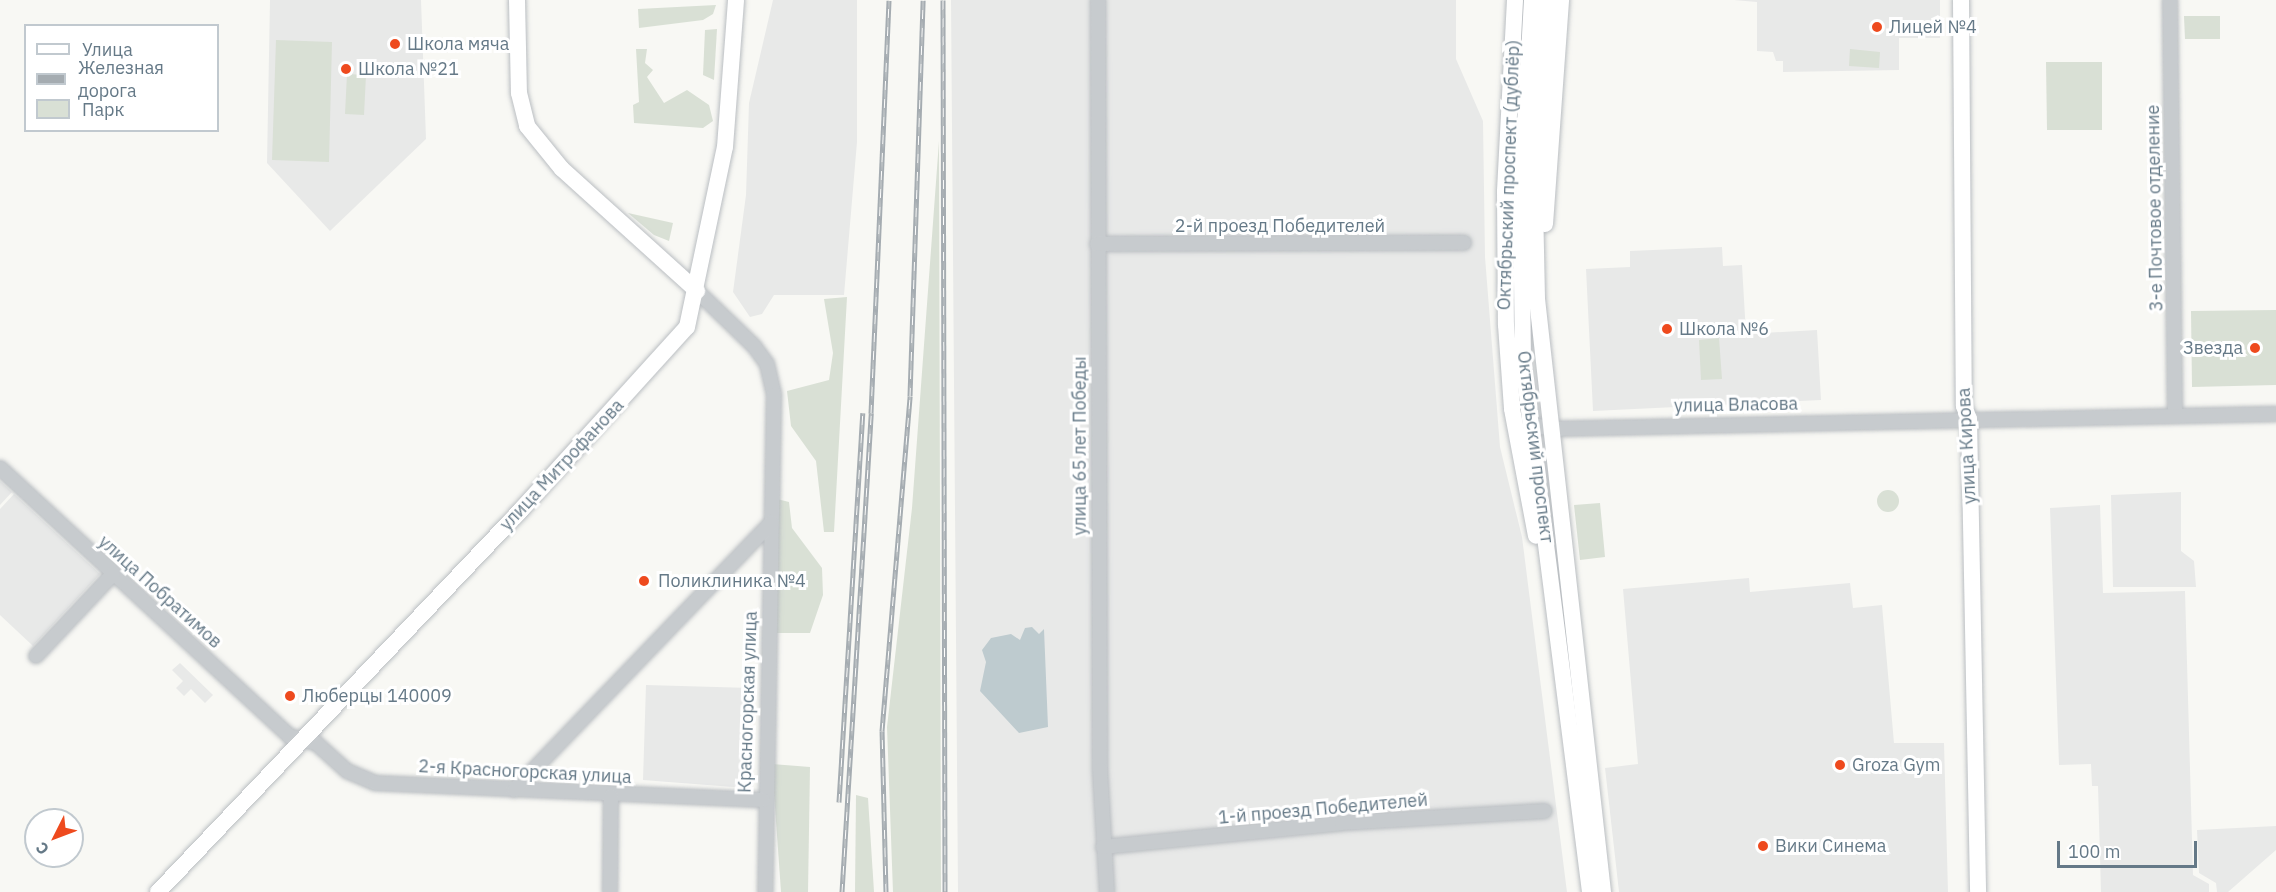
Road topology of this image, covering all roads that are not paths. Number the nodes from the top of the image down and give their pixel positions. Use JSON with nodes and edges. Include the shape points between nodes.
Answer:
{"nodes":[{"id":1,"x":517,"y":0,"type":"edge"},
{"id":2,"x":736,"y":0,"type":"edge"},
{"id":3,"x":1098,"y":0,"type":"edge"},
{"id":4,"x":1515,"y":0,"type":"edge"},
{"id":5,"x":1532,"y":0,"type":"edge"},
{"id":6,"x":1546,"y":0,"type":"edge"},
{"id":7,"x":1561,"y":0,"type":"edge"},
{"id":8,"x":1961,"y":0,"type":"edge"},
{"id":9,"x":2170,"y":0,"type":"edge"},
{"id":10,"x":1464,"y":243,"type":"dead end"},
{"id":11,"x":1097,"y":244,"type":"junction"},
{"id":12,"x":697,"y":291,"type":"junction"},
{"id":13,"x":1537,"y":300,"type":"junction"},
{"id":14,"x":1512,"y":409,"type":"junction"},
{"id":15,"x":2276,"y":414,"type":"edge"},
{"id":16,"x":2175,"y":416,"type":"junction"},
{"id":17,"x":1969,"y":419,"type":"junction"},
{"id":18,"x":1531,"y":427,"type":"junction"},
{"id":19,"x":1551,"y":429,"type":"junction"},
{"id":20,"x":0,"y":468,"type":"edge"},
{"id":21,"x":771,"y":523,"type":"junction"},
{"id":22,"x":113,"y":574,"type":"junction"},
{"id":23,"x":1559,"y":632,"type":"junction"},
{"id":24,"x":36,"y":656,"type":"dead end"},
{"id":25,"x":298,"y":741,"type":"junction"},
{"id":26,"x":514,"y":790,"type":"junction"},
{"id":27,"x":611,"y":796,"type":"junction"},
{"id":28,"x":763,"y":800,"type":"junction"},
{"id":29,"x":1545,"y":811,"type":"dead end"},
{"id":30,"x":1104,"y":847,"type":"junction"},
{"id":31,"x":158,"y":892,"type":"edge"},
{"id":32,"x":610,"y":892,"type":"edge"},
{"id":33,"x":765,"y":892,"type":"edge"},
{"id":34,"x":1107,"y":892,"type":"edge"},
{"id":35,"x":1590,"y":892,"type":"edge"},
{"id":36,"x":1603,"y":892,"type":"edge"},
{"id":37,"x":1978,"y":892,"type":"edge"}],
"edges":[{"from":1,"to":12,"type":"main road","via":[[519,93],[527,126],[562,169]]},
{"from":2,"to":12,"type":"main road","name":"улица Митрофанова","via":[[725,147]]},
{"from":3,"to":11,"type":"street","name":"улица 65 лет Победы"},
{"from":4,"to":14,"type":"main road","name":"Октябрьский проспект (дублёр)","via":[[1504,249]]},
{"from":5,"to":18,"type":"main road","name":"Октябрьский проспект","via":[[1520,249]]},
{"from":6,"to":13,"type":"main road","name":"Октябрьский проспект","via":[[1535,203]]},
{"from":7,"to":13,"type":"main road","name":"Октябрьский проспект (дублёр)"},
{"from":8,"to":17,"type":"main road","name":"улица Кирова","via":[[1964,406]]},
{"from":9,"to":16,"type":"street","name":"3-е Почтовое отделение"},
{"from":10,"to":11,"type":"street","name":"2-й проезд Победителей"},
{"from":11,"to":30,"type":"street","name":"улица 65 лет Победы"},
{"from":12,"to":21,"type":"street","name":"Красногорская улица","via":[[766,364],[774,395]]},
{"from":12,"to":25,"type":"main road","name":"улица Митрофанова","via":[[678,340]]},
{"from":13,"to":19,"type":"main road","name":"Октябрьский проспект"},
{"from":14,"to":18,"type":"street"},
{"from":14,"to":23,"type":"main road","name":"Октябрьский проспект (дублёр)"},
{"from":15,"to":16,"type":"street"},
{"from":16,"to":17,"type":"street"},
{"from":17,"to":19,"type":"street","name":"улица Власова"},
{"from":17,"to":37,"type":"main road","name":"улица Кирова"},
{"from":18,"to":19,"type":"street","name":"улица Власова"},
{"from":18,"to":23,"type":"main road","name":"Октябрьский проспект"},
{"from":19,"to":36,"type":"main road","name":"Октябрьский проспект"},
{"from":20,"to":22,"type":"street","name":"улица Побратимов"},
{"from":21,"to":26,"type":"street"},
{"from":21,"to":28,"type":"street","name":"Красногорская улица"},
{"from":22,"to":24,"type":"street"},
{"from":22,"to":25,"type":"street","name":"улица Побратимов"},
{"from":23,"to":35,"type":"main road","name":"Октябрьский проспект"},
{"from":25,"to":26,"type":"street","name":"2-я Красногорская улица","via":[[316,743],[347,771],[375,783]]},
{"from":25,"to":31,"type":"main road","name":"улица Митрофанова"},
{"from":26,"to":27,"type":"street","name":"2-я Красногорская улица"},
{"from":27,"to":28,"type":"street","name":"2-я Красногорская улица"},
{"from":27,"to":32,"type":"street"},
{"from":28,"to":33,"type":"street","name":"Красногорская улица"},
{"from":29,"to":30,"type":"street","name":"1-й проезд Победителей","via":[[1342,823]]},
{"from":30,"to":34,"type":"street","name":"улица 65 лет Победы"}]}
